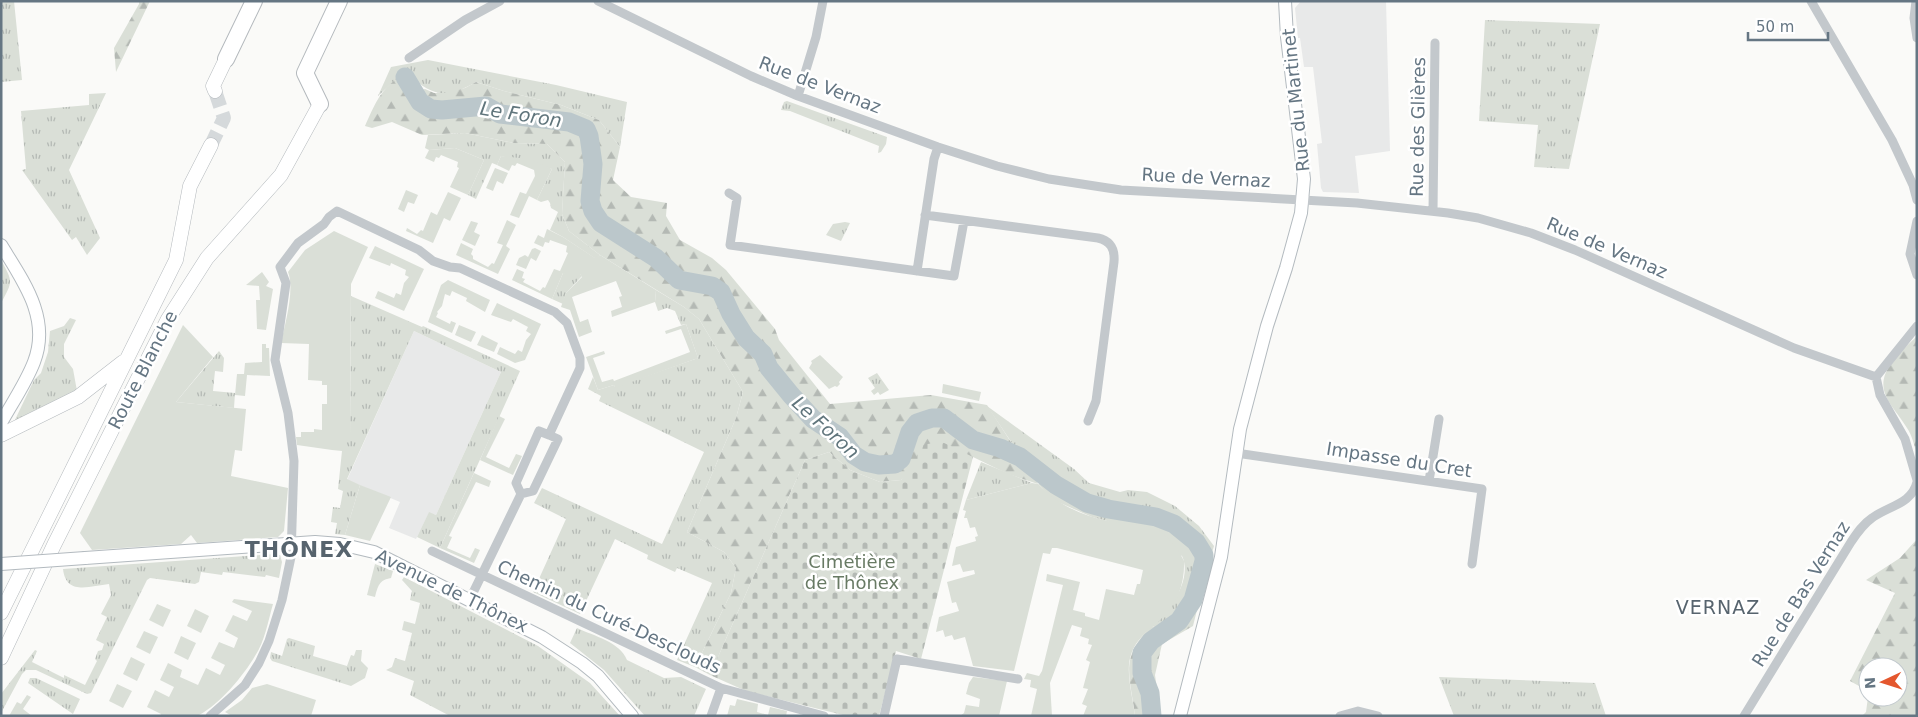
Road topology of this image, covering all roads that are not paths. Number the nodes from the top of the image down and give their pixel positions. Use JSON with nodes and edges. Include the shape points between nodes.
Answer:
{"nodes":[{"id":1,"x":254,"y":1,"type":"edge"},
{"id":2,"x":339,"y":1,"type":"edge"},
{"id":3,"x":500,"y":1,"type":"edge"},
{"id":4,"x":598,"y":1,"type":"edge"},
{"id":5,"x":824,"y":1,"type":"edge"},
{"id":6,"x":1285,"y":1,"type":"edge"},
{"id":7,"x":1811,"y":1,"type":"edge"},
{"id":8,"x":1916,"y":1,"type":"edge"},
{"id":9,"x":1917,"y":38,"type":"edge"},
{"id":10,"x":1435,"y":43,"type":"dead end"},
{"id":11,"x":409,"y":58,"type":"dead end"},
{"id":12,"x":226,"y":59,"type":"joint"},
{"id":13,"x":215,"y":91,"type":"tunnel mouth"},
{"id":14,"x":798,"y":96,"type":"junction"},
{"id":15,"x":320,"y":104,"type":"joint"},
{"id":16,"x":211,"y":145,"type":"tunnel mouth"},
{"id":17,"x":938,"y":147,"type":"junction"},
{"id":18,"x":729,"y":193,"type":"dead end"},
{"id":19,"x":1304,"y":199,"type":"junction"},
{"id":20,"x":1917,"y":200,"type":"edge"},
{"id":21,"x":1433,"y":211,"type":"junction"},
{"id":22,"x":925,"y":215,"type":"junction"},
{"id":23,"x":964,"y":220,"type":"junction"},
{"id":24,"x":1917,"y":220,"type":"edge"},
{"id":25,"x":1,"y":245,"type":"edge"},
{"id":26,"x":917,"y":271,"type":"junction"},
{"id":27,"x":1917,"y":275,"type":"edge"},
{"id":28,"x":1917,"y":326,"type":"edge"},
{"id":29,"x":126,"y":360,"type":"junction"},
{"id":30,"x":1876,"y":376,"type":"junction"},
{"id":31,"x":1439,"y":419,"type":"dead end"},
{"id":32,"x":1088,"y":421,"type":"dead end"},
{"id":33,"x":1,"y":423,"type":"edge"},
{"id":34,"x":1,"y":435,"type":"edge"},
{"id":35,"x":549,"y":435,"type":"junction"},
{"id":36,"x":1236,"y":453,"type":"junction"},
{"id":37,"x":1428,"y":481,"type":"junction"},
{"id":38,"x":1917,"y":481,"type":"edge"},
{"id":39,"x":521,"y":494,"type":"junction"},
{"id":40,"x":1914,"y":494,"type":"edge"},
{"id":41,"x":292,"y":544,"type":"junction"},
{"id":42,"x":432,"y":551,"type":"dead end"},
{"id":43,"x":1,"y":564,"type":"edge"},
{"id":44,"x":1472,"y":564,"type":"dead end"},
{"id":45,"x":483,"y":575,"type":"junction"},
{"id":46,"x":470,"y":599,"type":"junction"},
{"id":47,"x":1,"y":613,"type":"edge"},
{"id":48,"x":1,"y":658,"type":"edge"},
{"id":49,"x":1018,"y":679,"type":"dead end"},
{"id":50,"x":721,"y":688,"type":"junction"},
{"id":51,"x":214,"y":715,"type":"edge"},
{"id":52,"x":632,"y":716,"type":"edge"},
{"id":53,"x":711,"y":716,"type":"edge"},
{"id":54,"x":824,"y":716,"type":"edge"},
{"id":55,"x":884,"y":716,"type":"edge"},
{"id":56,"x":1180,"y":716,"type":"edge"},
{"id":57,"x":1340,"y":716,"type":"edge"},
{"id":58,"x":1378,"y":716,"type":"edge"},
{"id":59,"x":1744,"y":716,"type":"edge"}],
"edges":[{"from":1,"to":12,"type":"highway"},
{"from":2,"to":15,"type":"highway","via":[[305,73]]},
{"from":3,"to":11,"type":"street"},
{"from":4,"to":14,"type":"street","name":"Rue de Vernaz"},
{"from":5,"to":14,"type":"street"},
{"from":6,"to":19,"type":"street","name":"Rue du Martinet"},
{"from":7,"to":20,"type":"street","via":[[1892,140],[1914,185]]},
{"from":8,"to":9,"type":"street"},
{"from":10,"to":21,"type":"street","name":"Rue des Glières"},
{"from":12,"to":13,"type":"main road","via":[[213,86]]},
{"from":14,"to":17,"type":"street","name":"Rue de Vernaz"},
{"from":15,"to":48,"type":"main road","name":"Route Blanche","via":[[281,175],[207,258],[165,324]]},
{"from":16,"to":29,"type":"main road","name":"Route Blanche","via":[[190,186],[176,260]]},
{"from":17,"to":19,"type":"street","name":"Rue de Vernaz","via":[[1049,179],[1111,189]]},
{"from":17,"to":22,"type":"street"},
{"from":18,"to":26,"type":"street","via":[[737,198],[730,245]]},
{"from":19,"to":21,"type":"street","name":"Rue de Vernaz"},
{"from":19,"to":36,"type":"street","name":"Rue du Martinet","via":[[1267,326]]},
{"from":21,"to":30,"type":"street","name":"Rue de Vernaz","via":[[1478,218],[1538,235],[1794,348]]},
{"from":22,"to":23,"type":"street"},
{"from":22,"to":26,"type":"street"},
{"from":23,"to":26,"type":"street","via":[[954,276]]},
{"from":23,"to":32,"type":"street","via":[[1098,238],[1113,248],[1114,262],[1096,401]]},
{"from":24,"to":27,"type":"street","via":[[1910,254]]},
{"from":25,"to":33,"type":"street","via":[[30,293],[40,334],[34,363]]},
{"from":28,"to":30,"type":"street"},
{"from":29,"to":34,"type":"main road","via":[[78,397]]},
{"from":29,"to":47,"type":"main road","name":"Route Blanche"},
{"from":30,"to":38,"type":"street","name":"Rue de Bas Vernaz","via":[[1880,395],[1905,439]]},
{"from":31,"to":37,"type":"street"},
{"from":35,"to":39,"type":"street","name":"Chemin du Curé-Desclouds","via":[[539,431],[516,483]]},
{"from":35,"to":39,"type":"street","name":"Chemin du Curé-Desclouds","via":[[558,439],[533,491]]},
{"from":35,"to":41,"type":"street","via":[[580,364],[567,323],[555,312],[460,268],[433,261],[419,250],[337,211],[298,243],[280,267],[286,283],[275,360],[288,413],[294,461]]},
{"from":36,"to":37,"type":"street","name":"Impasse du Cret"},
{"from":36,"to":56,"type":"street","name":"Rue du Martinet","via":[[1223,550]]},
{"from":37,"to":44,"type":"street","name":"Impasse du Cret","via":[[1482,489]]},
{"from":38,"to":40,"type":"street","name":"Rue de Bas Vernaz"},
{"from":39,"to":45,"type":"street","name":"Chemin du Curé-Desclouds"},
{"from":40,"to":59,"type":"street","name":"Rue de Bas Vernaz","via":[[1874,516],[1862,527]]},
{"from":41,"to":43,"type":"street","name":"Avenue de Thônex","bridge":true},
{"from":41,"to":46,"type":"street","name":"Avenue de Thônex","via":[[321,542],[363,548]]},
{"from":41,"to":51,"type":"street","via":[[284,594],[259,663],[245,685]]},
{"from":42,"to":45,"type":"street","name":"Chemin du Curé-Desclouds"},
{"from":45,"to":46,"type":"street","name":"Chemin du Curé-Desclouds"},
{"from":45,"to":50,"type":"street","name":"Chemin du Curé-Desclouds"},
{"from":46,"to":52,"type":"street","name":"Avenue de Thônex","via":[[576,658],[598,676]]},
{"from":49,"to":55,"type":"street","via":[[898,659]]},
{"from":50,"to":53,"type":"street"},
{"from":50,"to":54,"type":"street","name":"Chemin du Curé-Desclouds"},
{"from":57,"to":58,"type":"street","via":[[1358,711]]}]}
